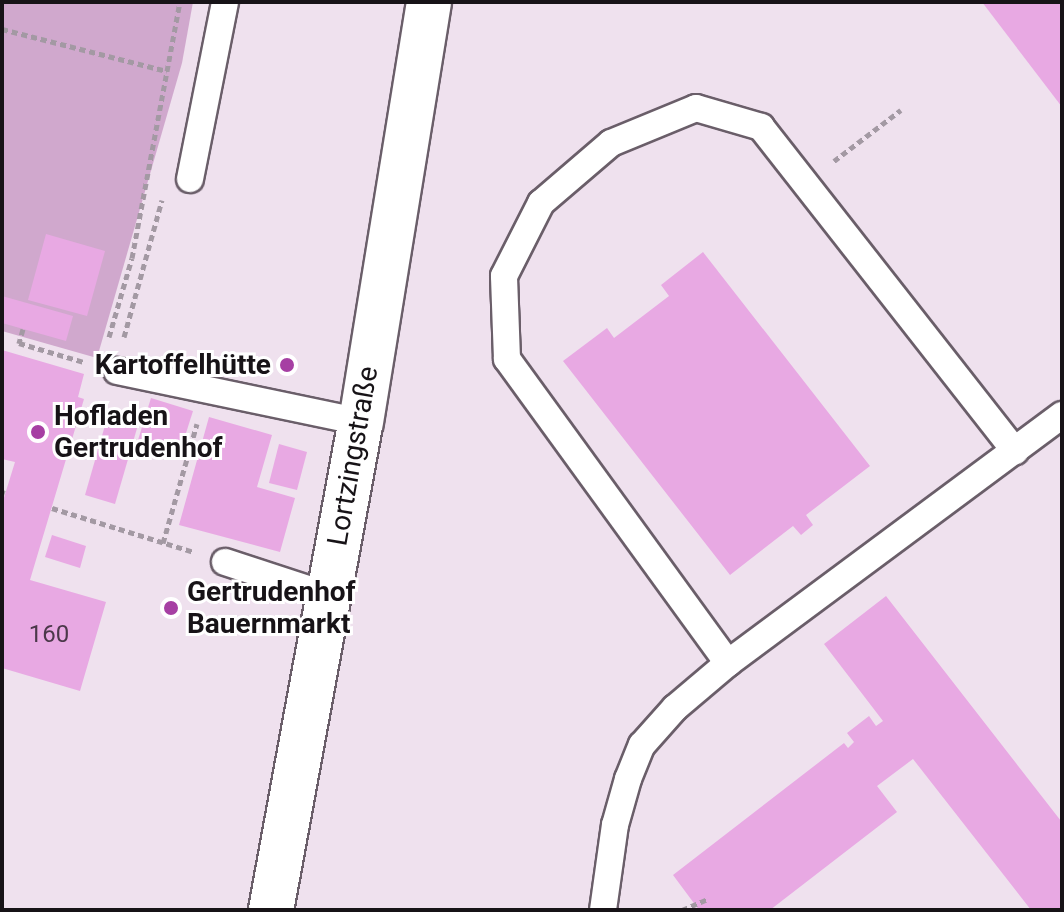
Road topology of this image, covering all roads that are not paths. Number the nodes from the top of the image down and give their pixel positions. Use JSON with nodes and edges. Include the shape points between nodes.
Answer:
{"nodes":[{"id":1,"x":225,"y":2,"type":"edge"},
{"id":2,"x":429,"y":2,"type":"edge"},
{"id":3,"x":190,"y":179,"type":"dead end"},
{"id":4,"x":111,"y":369,"type":"road end"},
{"id":5,"x":1062,"y":415,"type":"edge"},
{"id":6,"x":361,"y":422,"type":"junction"},
{"id":7,"x":1015,"y":451,"type":"junction"},
{"id":8,"x":225,"y":562,"type":"road end"},
{"id":9,"x":329,"y":596,"type":"junction"},
{"id":10,"x":728,"y":663,"type":"junction"},
{"id":11,"x":271,"y":910,"type":"edge"},
{"id":12,"x":603,"y":910,"type":"edge"}],
"edges":[{"from":1,"to":3,"type":"lane"},
{"from":2,"to":6,"type":"street","name":"Lortzingstraße"},
{"from":4,"to":6,"type":"lane"},
{"from":5,"to":7,"type":"lane"},
{"from":6,"to":9,"type":"street","name":"Lortzingstraße"},
{"from":7,"to":10,"type":"lane"},
{"from":7,"to":10,"type":"lane","via":[[761,127],[696,108],[611,143],[541,203],[504,276],[507,359]]},
{"from":8,"to":9,"type":"lane"},
{"from":9,"to":11,"type":"street","name":"Lortzingstraße"},
{"from":10,"to":12,"type":"lane","via":[[675,708],[642,745],[615,825]]}]}
